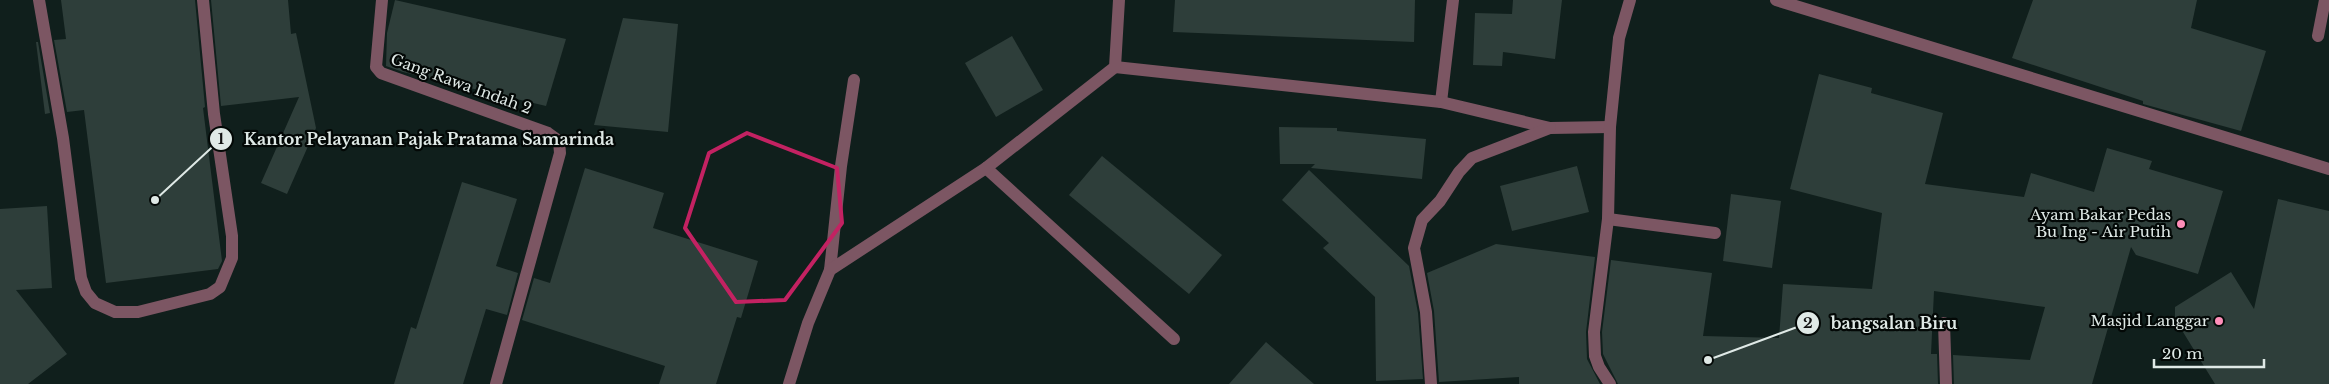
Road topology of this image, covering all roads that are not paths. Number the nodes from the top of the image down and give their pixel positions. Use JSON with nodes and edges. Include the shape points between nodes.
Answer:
{"nodes":[{"id":1,"x":39,"y":0,"type":"edge"},
{"id":2,"x":203,"y":0,"type":"edge"},
{"id":3,"x":382,"y":0,"type":"edge"},
{"id":4,"x":1119,"y":0,"type":"edge"},
{"id":5,"x":1453,"y":0,"type":"edge"},
{"id":6,"x":1630,"y":0,"type":"edge"},
{"id":7,"x":1776,"y":0,"type":"edge"},
{"id":8,"x":2325,"y":0,"type":"edge"},
{"id":9,"x":2318,"y":36,"type":"dead end"},
{"id":10,"x":1115,"y":67,"type":"junction"},
{"id":11,"x":854,"y":80,"type":"dead end"},
{"id":12,"x":1441,"y":102,"type":"junction"},
{"id":13,"x":1550,"y":128,"type":"junction"},
{"id":14,"x":1610,"y":128,"type":"junction"},
{"id":15,"x":986,"y":168,"type":"junction"},
{"id":16,"x":2329,"y":169,"type":"edge"},
{"id":17,"x":1608,"y":219,"type":"junction"},
{"id":18,"x":1715,"y":233,"type":"dead end"},
{"id":19,"x":830,"y":270,"type":"junction"},
{"id":20,"x":1944,"y":323,"type":"dead end"},
{"id":21,"x":1174,"y":339,"type":"dead end"},
{"id":22,"x":496,"y":384,"type":"edge"},
{"id":23,"x":789,"y":384,"type":"edge"},
{"id":24,"x":1431,"y":384,"type":"edge"},
{"id":25,"x":1610,"y":384,"type":"edge"},
{"id":26,"x":1946,"y":384,"type":"edge"}],
"edges":[{"from":1,"to":2,"type":"street","via":[[63,138],[81,278],[94,303],[115,312],[138,312],[210,294],[220,287],[232,258]]},
{"from":3,"to":22,"type":"street","name":"Gang Rawa Indah 2","via":[[376,67],[381,73],[548,133],[559,141],[560,153]]},
{"from":4,"to":10,"type":"street"},
{"from":5,"to":12,"type":"street"},
{"from":6,"to":14,"type":"street","via":[[1619,38]]},
{"from":7,"to":16,"type":"street"},
{"from":8,"to":9,"type":"street"},
{"from":10,"to":12,"type":"street"},
{"from":10,"to":15,"type":"street"},
{"from":11,"to":19,"type":"street"},
{"from":12,"to":13,"type":"street"},
{"from":13,"to":14,"type":"street"},
{"from":13,"to":24,"type":"street","via":[[1472,158],[1422,220],[1414,248],[1426,312]]},
{"from":14,"to":17,"type":"street"},
{"from":15,"to":19,"type":"street"},
{"from":15,"to":21,"type":"street"},
{"from":17,"to":18,"type":"street"},
{"from":17,"to":25,"type":"street","via":[[1594,332],[1595,356]]},
{"from":19,"to":23,"type":"street","via":[[808,323]]},
{"from":20,"to":26,"type":"street"}]}
